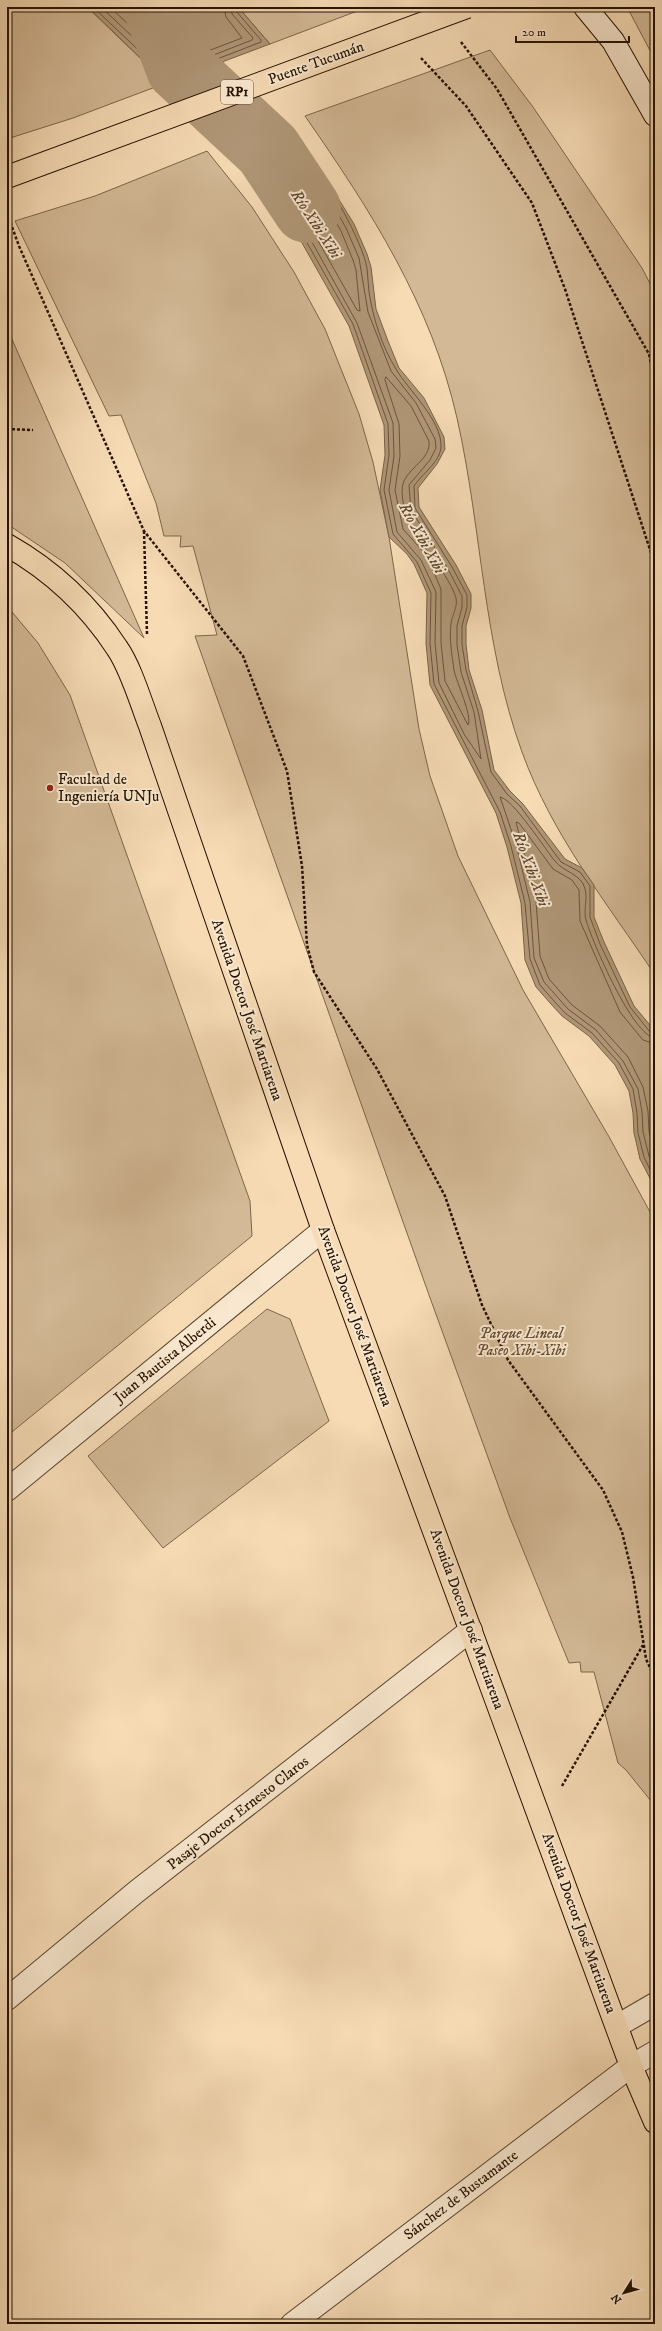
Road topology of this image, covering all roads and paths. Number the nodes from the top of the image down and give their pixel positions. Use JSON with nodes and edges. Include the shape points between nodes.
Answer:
{"nodes":[{"id":1,"x":467,"y":7,"type":"edge"},
{"id":2,"x":585,"y":7,"type":"edge"},
{"id":3,"x":459,"y":39,"type":"dead end"},
{"id":4,"x":419,"y":56,"type":"dead end"},
{"id":5,"x":655,"y":115,"type":"edge"},
{"id":6,"x":7,"y":177,"type":"edge"},
{"id":7,"x":7,"y":213,"type":"edge"},
{"id":8,"x":655,"y":384,"type":"edge"},
{"id":9,"x":7,"y":429,"type":"edge"},
{"id":10,"x":33,"y":430,"type":"dead end"},
{"id":11,"x":144,"y":531,"type":"junction"},
{"id":12,"x":7,"y":545,"type":"edge"},
{"id":13,"x":655,"y":565,"type":"edge"},
{"id":14,"x":147,"y":638,"type":"dead end"},
{"id":15,"x":323,"y":1230,"type":"junction"},
{"id":16,"x":7,"y":1490,"type":"edge"},
{"id":17,"x":471,"y":1630,"type":"junction"},
{"id":18,"x":643,"y":1644,"type":"junction"},
{"id":19,"x":655,"y":1678,"type":"edge"},
{"id":20,"x":561,"y":1787,"type":"dead end"},
{"id":21,"x":7,"y":1999,"type":"edge"},
{"id":22,"x":655,"y":2004,"type":"edge"},
{"id":23,"x":617,"y":2026,"type":"junction"},
{"id":24,"x":655,"y":2052,"type":"edge"},
{"id":25,"x":631,"y":2066,"type":"junction"},
{"id":26,"x":655,"y":2122,"type":"edge"},
{"id":27,"x":292,"y":2324,"type":"edge"}],
"edges":[{"from":1,"to":6,"type":"main road","name":"Puente Tucumán","number":"RP1","bridge":true},
{"from":2,"to":5,"type":"street","via":[[613,41]]},
{"from":3,"to":8,"type":"path","via":[[497,89],[649,354]]},
{"from":4,"to":13,"type":"path","via":[[466,106],[532,203],[565,289]]},
{"from":7,"to":11,"type":"path","via":[[19,246]]},
{"from":9,"to":10,"type":"path"},
{"from":11,"to":14,"type":"path"},
{"from":11,"to":18,"type":"path","via":[[243,656],[287,771],[302,866],[307,945],[314,972],[377,1069],[445,1196],[482,1305],[508,1360],[603,1490],[622,1532],[633,1577]]},
{"from":12,"to":15,"type":"main road","name":"Avenida Doctor José Martiarena","via":[[52,574],[76,596],[118,648],[150,726]]},
{"from":15,"to":16,"type":"street","name":"Juan Bautista Alberdi"},
{"from":15,"to":17,"type":"main road","name":"Avenida Doctor José Martiarena"},
{"from":17,"to":21,"type":"street","name":"Pasaje Doctor Ernesto Claros","via":[[136,1892]]},
{"from":17,"to":23,"type":"main road","name":"Avenida Doctor José Martiarena"},
{"from":18,"to":19,"type":"path","via":[[646,1659]]},
{"from":18,"to":20,"type":"path"},
{"from":22,"to":23,"type":"street"},
{"from":23,"to":25,"type":"main road","name":"Avenida Doctor José Martiarena"},
{"from":24,"to":25,"type":"street","name":"Sánchez de Bustamante"},
{"from":25,"to":26,"type":"main road","name":"Avenida Doctor José Martiarena"},
{"from":25,"to":27,"type":"street","name":"Sánchez de Bustamante"}]}
